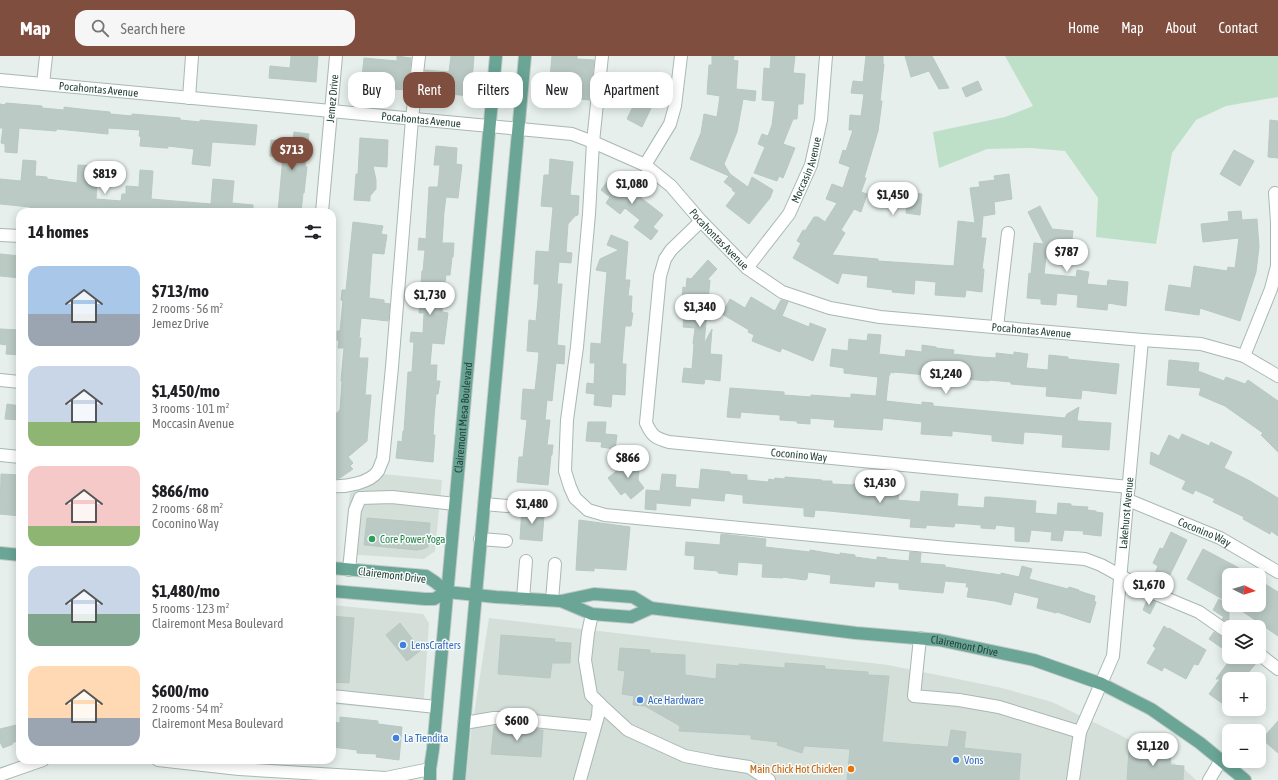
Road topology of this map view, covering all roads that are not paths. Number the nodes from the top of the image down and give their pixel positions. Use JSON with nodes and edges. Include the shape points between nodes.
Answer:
{"nodes":[{"id":1,"x":46,"y":56,"type":"edge"},
{"id":2,"x":192,"y":56,"type":"edge"},
{"id":3,"x":336,"y":56,"type":"edge"},
{"id":4,"x":419,"y":56,"type":"edge"},
{"id":5,"x":496,"y":56,"type":"edge"},
{"id":6,"x":525,"y":56,"type":"edge"},
{"id":7,"x":602,"y":56,"type":"edge"},
{"id":8,"x":681,"y":56,"type":"edge"},
{"id":9,"x":826,"y":56,"type":"edge"},
{"id":10,"x":0,"y":80,"type":"edge"},
{"id":11,"x":43,"y":84,"type":"junction"},
{"id":12,"x":189,"y":98,"type":"junction"},
{"id":13,"x":331,"y":111,"type":"junction"},
{"id":14,"x":412,"y":119,"type":"junction"},
{"id":15,"x":489,"y":126,"type":"junction"},
{"id":16,"x":518,"y":129,"type":"junction"},
{"id":17,"x":593,"y":142,"type":"junction"},
{"id":18,"x":645,"y":165,"type":"junction"},
{"id":19,"x":1275,"y":193,"type":"dead end"},
{"id":20,"x":322,"y":208,"type":"edge"},
{"id":21,"x":701,"y":221,"type":"junction"},
{"id":22,"x":1008,"y":233,"type":"dead end"},
{"id":23,"x":0,"y":235,"type":"edge"},
{"id":24,"x":16,"y":236,"type":"edge"},
{"id":25,"x":747,"y":268,"type":"junction"},
{"id":26,"x":997,"y":327,"type":"junction"},
{"id":27,"x":1142,"y":340,"type":"junction"},
{"id":28,"x":1244,"y":356,"type":"junction"},
{"id":29,"x":1278,"y":376,"type":"edge"},
{"id":30,"x":0,"y":380,"type":"edge"},
{"id":31,"x":16,"y":382,"type":"edge"},
{"id":32,"x":0,"y":455,"type":"edge"},
{"id":33,"x":16,"y":457,"type":"edge"},
{"id":34,"x":336,"y":486,"type":"edge"},
{"id":35,"x":1129,"y":494,"type":"junction"},
{"id":36,"x":455,"y":504,"type":"junction"},
{"id":37,"x":484,"y":504,"type":"junction"},
{"id":38,"x":507,"y":506,"type":"dead end"},
{"id":39,"x":480,"y":539,"type":"junction"},
{"id":40,"x":506,"y":541,"type":"dead end"},
{"id":41,"x":0,"y":553,"type":"edge"},
{"id":42,"x":16,"y":555,"type":"edge"},
{"id":43,"x":526,"y":561,"type":"dead end"},
{"id":44,"x":555,"y":564,"type":"dead end"},
{"id":45,"x":336,"y":568,"type":"edge"},
{"id":46,"x":349,"y":570,"type":"junction"},
{"id":47,"x":1278,"y":572,"type":"edge"},
{"id":48,"x":1120,"y":576,"type":"junction"},
{"id":49,"x":336,"y":591,"type":"edge"},
{"id":50,"x":447,"y":592,"type":"junction"},
{"id":51,"x":476,"y":595,"type":"junction"},
{"id":52,"x":523,"y":599,"type":"junction"},
{"id":53,"x":556,"y":601,"type":"junction"},
{"id":54,"x":651,"y":608,"type":"junction"},
{"id":55,"x":592,"y":614,"type":"junction"},
{"id":56,"x":1222,"y":628,"type":"edge"},
{"id":57,"x":920,"y":638,"type":"junction"},
{"id":58,"x":1266,"y":660,"type":"edge"},
{"id":59,"x":1278,"y":669,"type":"edge"},
{"id":60,"x":1102,"y":684,"type":"junction"},
{"id":61,"x":336,"y":696,"type":"edge"},
{"id":62,"x":599,"y":703,"type":"junction"},
{"id":63,"x":436,"y":707,"type":"junction"},
{"id":64,"x":464,"y":723,"type":"junction"},
{"id":65,"x":594,"y":727,"type":"junction"},
{"id":66,"x":1080,"y":732,"type":"junction"},
{"id":67,"x":1221,"y":760,"type":"junction"},
{"id":68,"x":31,"y":764,"type":"edge"},
{"id":69,"x":181,"y":764,"type":"edge"},
{"id":70,"x":0,"y":774,"type":"edge"},
{"id":71,"x":239,"y":774,"type":"edge"},
{"id":72,"x":430,"y":774,"type":"edge"},
{"id":73,"x":387,"y":779,"type":"edge"},
{"id":74,"x":459,"y":780,"type":"edge"},
{"id":75,"x":580,"y":780,"type":"edge"},
{"id":76,"x":769,"y":780,"type":"edge"},
{"id":77,"x":1073,"y":780,"type":"edge"},
{"id":78,"x":1209,"y":780,"type":"edge"},
{"id":79,"x":1245,"y":780,"type":"edge"}],
"edges":[{"from":1,"to":11,"type":"street"},
{"from":2,"to":12,"type":"street"},
{"from":3,"to":13,"type":"street","name":"Jemez Drive"},
{"from":4,"to":14,"type":"street"},
{"from":5,"to":15,"type":"main road","name":"Clairemont Mesa Boulevard"},
{"from":6,"to":16,"type":"main road"},
{"from":7,"to":17,"type":"street"},
{"from":8,"to":18,"type":"street","via":[[675,106],[670,124]]},
{"from":9,"to":25,"type":"street","name":"Moccasin Avenue","via":[[821,120],[810,165],[789,214]]},
{"from":10,"to":11,"type":"street","name":"Pocahontas Avenue"},
{"from":11,"to":12,"type":"street","name":"Pocahontas Avenue"},
{"from":12,"to":13,"type":"street","name":"Pocahontas Avenue"},
{"from":13,"to":14,"type":"street","name":"Pocahontas Avenue"},
{"from":13,"to":20,"type":"street","name":"Jemez Drive"},
{"from":14,"to":15,"type":"street","name":"Pocahontas Avenue"},
{"from":14,"to":34,"type":"street","via":[[383,459],[378,471],[369,480]]},
{"from":15,"to":16,"type":"street","name":"Pocahontas Avenue"},
{"from":15,"to":36,"type":"main road","name":"Clairemont Mesa Boulevard"},
{"from":16,"to":17,"type":"street","name":"Pocahontas Avenue","via":[[572,134]]},
{"from":16,"to":37,"type":"main road"},
{"from":17,"to":18,"type":"street","name":"Pocahontas Avenue"},
{"from":17,"to":48,"type":"street","via":[[577,347],[567,420],[565,471],[575,498],[588,510],[604,515],[1085,559]]},
{"from":18,"to":21,"type":"street","name":"Pocahontas Avenue","via":[[671,186]]},
{"from":19,"to":28,"type":"street","via":[[1277,266],[1271,290]]},
{"from":21,"to":25,"type":"street","name":"Pocahontas Avenue"},
{"from":21,"to":35,"type":"street","name":"Coconino Way","via":[[670,250],[660,276],[646,422],[650,434],[669,442]]},
{"from":22,"to":26,"type":"street"},
{"from":23,"to":24,"type":"street"},
{"from":25,"to":26,"type":"street","name":"Pocahontas Avenue","via":[[782,292],[830,308],[880,317]]},
{"from":26,"to":27,"type":"street","name":"Pocahontas Avenue"},
{"from":27,"to":28,"type":"street","name":"Pocahontas Avenue","via":[[1201,344]]},
{"from":27,"to":35,"type":"street","name":"Lakehurst Avenue"},
{"from":28,"to":29,"type":"street","name":"Pocahontas Avenue"},
{"from":30,"to":31,"type":"street"},
{"from":32,"to":33,"type":"street"},
{"from":35,"to":47,"type":"street","name":"Coconino Way","via":[[1220,538]]},
{"from":35,"to":48,"type":"street","name":"Lakehurst Avenue"},
{"from":36,"to":46,"type":"street","via":[[392,497],[360,498],[355,510]]},
{"from":36,"to":50,"type":"main road","name":"Clairemont Mesa Boulevard"},
{"from":37,"to":38,"type":"street"},
{"from":37,"to":39,"type":"main road"},
{"from":39,"to":40,"type":"street"},
{"from":39,"to":51,"type":"main road"},
{"from":41,"to":42,"type":"main road"},
{"from":43,"to":52,"type":"street"},
{"from":44,"to":53,"type":"street"},
{"from":45,"to":46,"type":"main road","name":"Clairemont Drive"},
{"from":46,"to":50,"type":"main road","name":"Clairemont Drive","via":[[426,576]]},
{"from":48,"to":56,"type":"street","via":[[1199,612]]},
{"from":48,"to":60,"type":"street","name":"Lakehurst Avenue","via":[[1113,656]]},
{"from":49,"to":50,"type":"main road","name":"Clairemont Drive","via":[[426,600]]},
{"from":50,"to":51,"type":"main road","name":"Clairemont Drive"},
{"from":50,"to":63,"type":"main road","name":"Clairemont Mesa Boulevard"},
{"from":51,"to":52,"type":"main road","name":"Clairemont Drive"},
{"from":51,"to":64,"type":"main road"},
{"from":52,"to":53,"type":"main road","name":"Clairemont Drive"},
{"from":53,"to":54,"type":"main road","name":"Clairemont Drive","via":[[594,594],[608,595],[633,597]]},
{"from":53,"to":55,"type":"main road","name":"Clairemont Drive"},
{"from":54,"to":55,"type":"main road","name":"Clairemont Drive","via":[[631,617]]},
{"from":54,"to":57,"type":"main road","name":"Clairemont Drive","via":[[856,633]]},
{"from":55,"to":62,"type":"street","via":[[585,660],[591,695]]},
{"from":57,"to":60,"type":"main road","name":"Clairemont Drive","via":[[1034,660]]},
{"from":57,"to":66,"type":"street","via":[[914,696],[999,707]]},
{"from":58,"to":59,"type":"street"},
{"from":60,"to":66,"type":"street","name":"Lakehurst Avenue"},
{"from":60,"to":67,"type":"main road","name":"Clairemont Drive","via":[[1151,710]]},
{"from":61,"to":63,"type":"street"},
{"from":62,"to":65,"type":"street"},
{"from":62,"to":76,"type":"street","via":[[628,730],[685,756],[749,767]]},
{"from":63,"to":72,"type":"main road","name":"Clairemont Mesa Boulevard"},
{"from":64,"to":65,"type":"street","via":[[502,718]]},
{"from":64,"to":74,"type":"main road"},
{"from":65,"to":75,"type":"street"},
{"from":66,"to":77,"type":"street","name":"Lakehurst Avenue"},
{"from":67,"to":78,"type":"street"},
{"from":67,"to":79,"type":"main road","name":"Clairemont Drive"},
{"from":68,"to":70,"type":"street"},
{"from":69,"to":71,"type":"street"},
{"from":71,"to":73,"type":"street"},
{"from":72,"to":73,"type":"street"}]}
